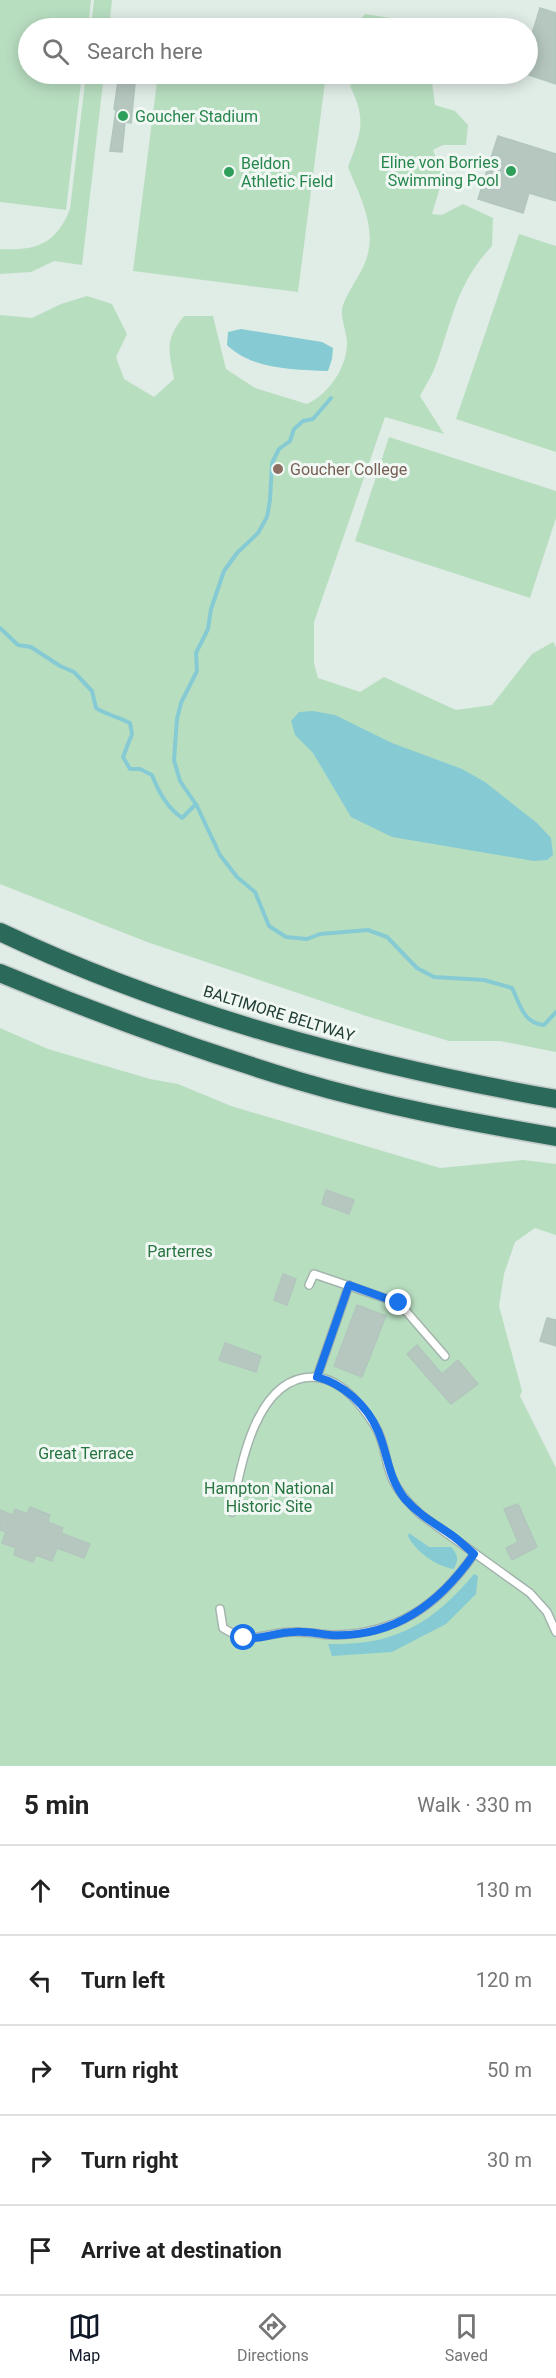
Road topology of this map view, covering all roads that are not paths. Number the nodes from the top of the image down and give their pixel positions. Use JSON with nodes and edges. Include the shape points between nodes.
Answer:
{"nodes":[{"id":1,"x":0,"y":932,"type":"edge"},
{"id":2,"x":0,"y":973,"type":"edge"},
{"id":3,"x":556,"y":1099,"type":"edge"},
{"id":4,"x":556,"y":1137,"type":"edge"},
{"id":5,"x":309,"y":1284,"type":"dead end"},
{"id":6,"x":349,"y":1285,"type":"junction"},
{"id":7,"x":445,"y":1356,"type":"dead end"},
{"id":8,"x":317,"y":1377,"type":"junction"},
{"id":9,"x":232,"y":1512,"type":"dead end"},
{"id":10,"x":474,"y":1554,"type":"junction"},
{"id":11,"x":220,"y":1609,"type":"dead end"},
{"id":12,"x":556,"y":1632,"type":"edge"}],
"edges":[{"from":1,"to":3,"type":"highway","name":"BALTIMORE BELTWAY","via":[[105,976],[307,1044],[483,1086]]},
{"from":2,"to":4,"type":"highway","via":[[184,1045],[300,1081],[463,1120]]},
{"from":5,"to":6,"type":"lane","via":[[314,1274]]},
{"from":6,"to":7,"type":"lane","via":[[399,1303]]},
{"from":6,"to":8,"type":"lane"},
{"from":8,"to":9,"type":"lane","via":[[291,1381],[267,1404],[247,1445]]},
{"from":8,"to":10,"type":"lane","via":[[345,1389],[360,1404],[377,1429],[392,1479],[405,1498]]},
{"from":10,"to":11,"type":"lane","via":[[447,1590],[417,1613],[357,1634],[290,1632],[244,1638],[224,1628]]},
{"from":10,"to":12,"type":"lane","via":[[530,1593],[547,1612]]}]}
